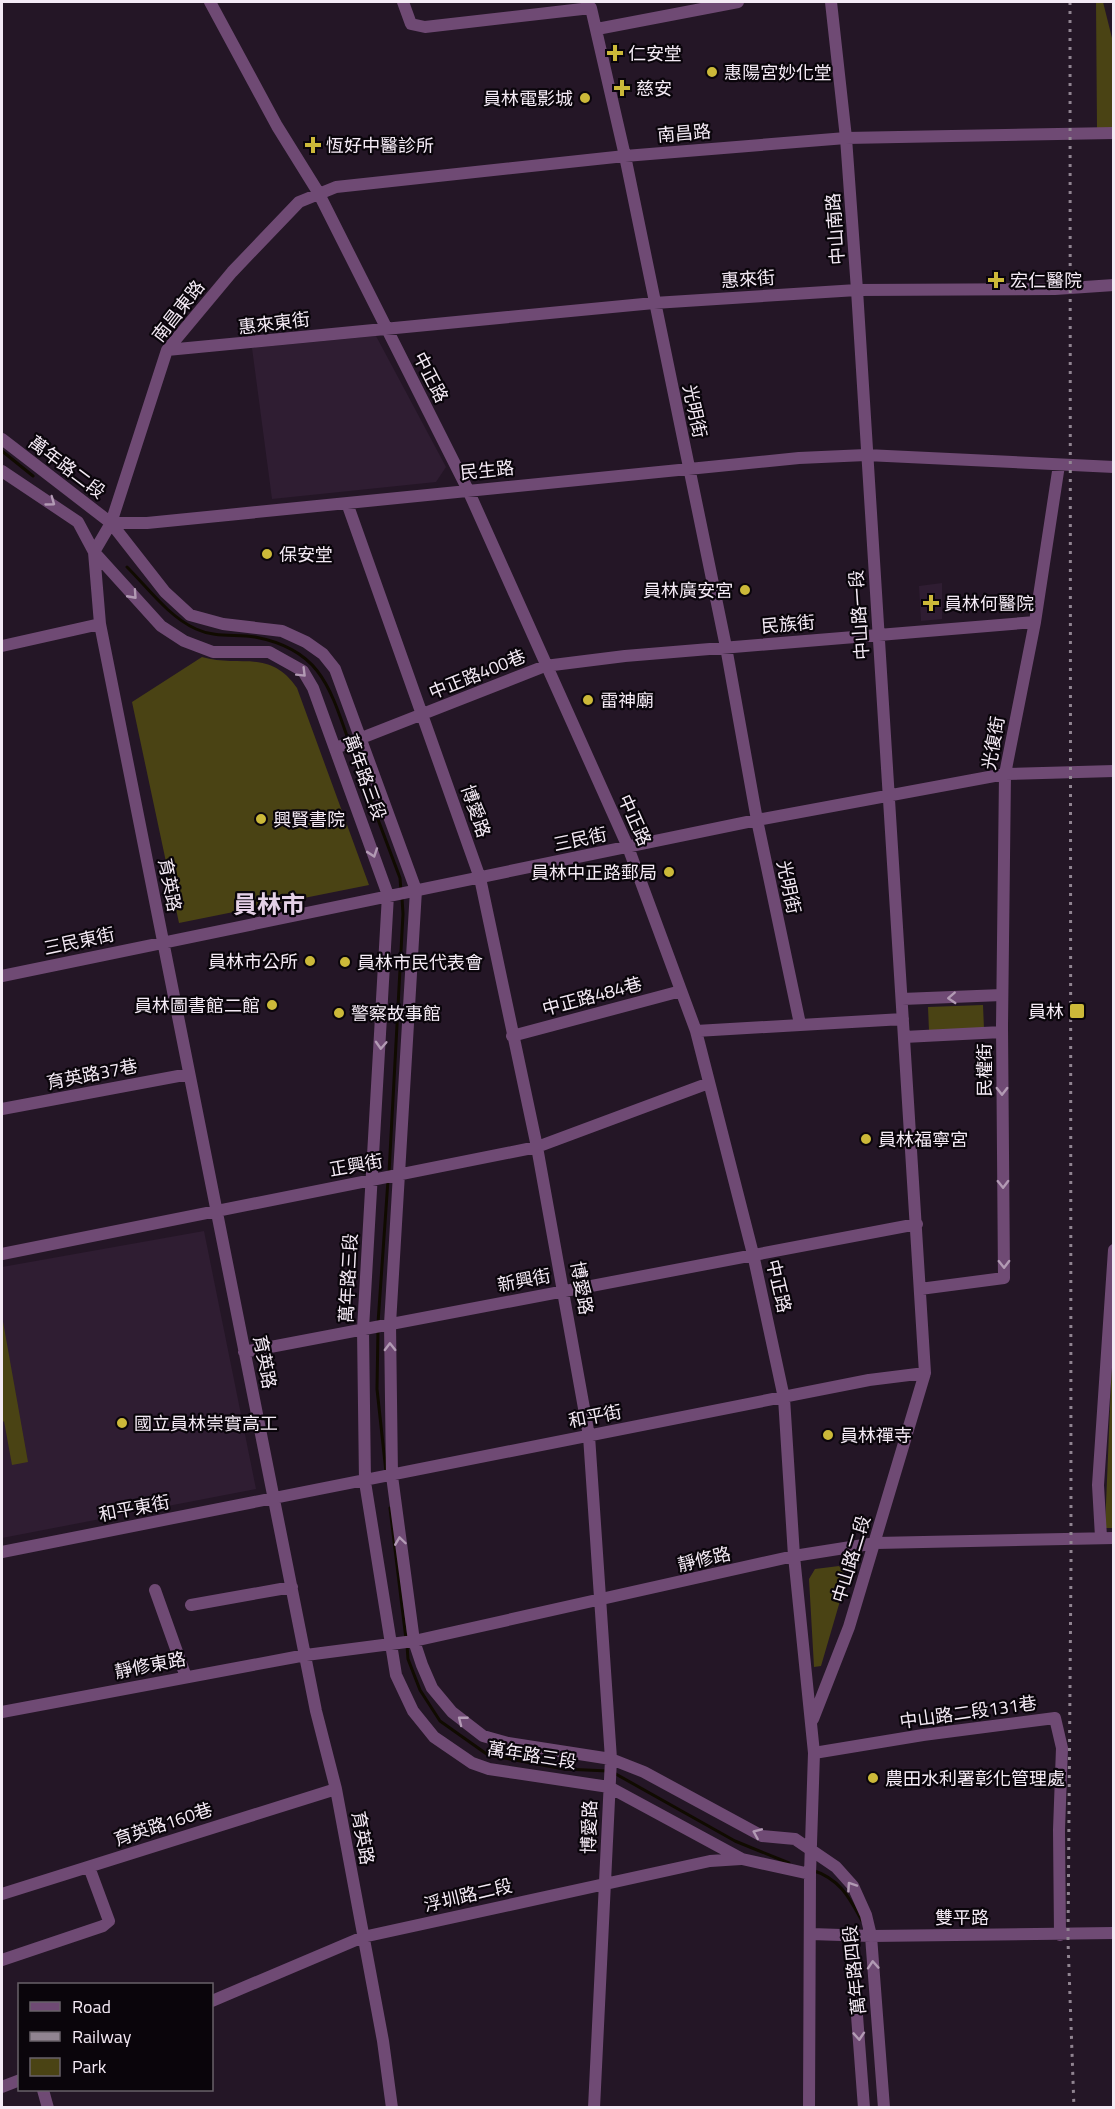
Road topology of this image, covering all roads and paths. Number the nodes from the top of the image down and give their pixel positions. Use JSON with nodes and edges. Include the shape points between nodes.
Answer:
{"nodes":[{"id":1,"x":210,"y":2,"type":"edge"},
{"id":2,"x":403,"y":2,"type":"edge"},
{"id":3,"x":738,"y":2,"type":"edge"},
{"id":4,"x":831,"y":2,"type":"edge"},
{"id":5,"x":591,"y":4,"type":"edge"},
{"id":6,"x":686,"y":6,"type":"edge"},
{"id":7,"x":597,"y":29,"type":"junction"},
{"id":8,"x":1113,"y":133,"type":"edge"},
{"id":9,"x":846,"y":138,"type":"junction"},
{"id":10,"x":626,"y":156,"type":"junction"},
{"id":11,"x":318,"y":192,"type":"junction"},
{"id":12,"x":1113,"y":285,"type":"edge"},
{"id":13,"x":857,"y":290,"type":"junction"},
{"id":14,"x":654,"y":303,"type":"junction"},
{"id":15,"x":386,"y":327,"type":"junction"},
{"id":16,"x":167,"y":350,"type":"junction"},
{"id":17,"x":2,"y":440,"type":"edge"},
{"id":18,"x":866,"y":455,"type":"junction"},
{"id":19,"x":1059,"y":465,"type":"junction"},
{"id":20,"x":688,"y":467,"type":"junction"},
{"id":21,"x":1113,"y":468,"type":"edge"},
{"id":22,"x":2,"y":471,"type":"edge"},
{"id":23,"x":468,"y":490,"type":"junction"},
{"id":24,"x":347,"y":503,"type":"junction"},
{"id":25,"x":111,"y":523,"type":"junction"},
{"id":26,"x":93,"y":552,"type":"junction"},
{"id":27,"x":1035,"y":622,"type":"junction"},
{"id":28,"x":100,"y":624,"type":"junction"},
{"id":29,"x":879,"y":634,"type":"junction"},
{"id":30,"x":2,"y":646,"type":"edge"},
{"id":31,"x":726,"y":647,"type":"junction"},
{"id":32,"x":545,"y":666,"type":"junction"},
{"id":33,"x":423,"y":715,"type":"junction"},
{"id":34,"x":362,"y":739,"type":"junction"},
{"id":35,"x":336,"y":748,"type":"junction"},
{"id":36,"x":1113,"y":771,"type":"edge"},
{"id":37,"x":1005,"y":774,"type":"junction"},
{"id":38,"x":888,"y":797,"type":"junction"},
{"id":39,"x":757,"y":820,"type":"junction"},
{"id":40,"x":628,"y":847,"type":"junction"},
{"id":41,"x":480,"y":878,"type":"junction"},
{"id":42,"x":416,"y":890,"type":"junction"},
{"id":43,"x":388,"y":895,"type":"junction"},
{"id":44,"x":163,"y":942,"type":"junction"},
{"id":45,"x":2,"y":976,"type":"edge"},
{"id":46,"x":681,"y":991,"type":"junction"},
{"id":47,"x":1002,"y":995,"type":"junction"},
{"id":48,"x":902,"y":999,"type":"junction"},
{"id":49,"x":903,"y":1019,"type":"junction"},
{"id":50,"x":800,"y":1024,"type":"junction"},
{"id":51,"x":696,"y":1031,"type":"junction"},
{"id":52,"x":1002,"y":1032,"type":"junction"},
{"id":53,"x":512,"y":1036,"type":"junction"},
{"id":54,"x":904,"y":1037,"type":"junction"},
{"id":55,"x":189,"y":1074,"type":"junction"},
{"id":56,"x":709,"y":1083,"type":"junction"},
{"id":57,"x":2,"y":1109,"type":"edge"},
{"id":58,"x":537,"y":1147,"type":"junction"},
{"id":59,"x":399,"y":1176,"type":"junction"},
{"id":60,"x":372,"y":1180,"type":"junction"},
{"id":61,"x":217,"y":1211,"type":"junction"},
{"id":62,"x":917,"y":1224,"type":"junction"},
{"id":63,"x":1113,"y":1250,"type":"edge"},
{"id":64,"x":2,"y":1254,"type":"edge"},
{"id":65,"x":753,"y":1254,"type":"junction"},
{"id":66,"x":920,"y":1288,"type":"junction"},
{"id":67,"x":565,"y":1291,"type":"junction"},
{"id":68,"x":390,"y":1324,"type":"junction"},
{"id":69,"x":363,"y":1329,"type":"junction"},
{"id":70,"x":244,"y":1352,"type":"junction"},
{"id":71,"x":925,"y":1373,"type":"junction"},
{"id":72,"x":783,"y":1398,"type":"junction"},
{"id":73,"x":589,"y":1436,"type":"junction"},
{"id":74,"x":392,"y":1476,"type":"junction"},
{"id":75,"x":365,"y":1482,"type":"junction"},
{"id":76,"x":274,"y":1499,"type":"junction"},
{"id":77,"x":1107,"y":1538,"type":"edge"},
{"id":78,"x":876,"y":1543,"type":"junction"},
{"id":79,"x":2,"y":1552,"type":"edge"},
{"id":80,"x":794,"y":1556,"type":"junction"},
{"id":81,"x":292,"y":1587,"type":"junction"},
{"id":82,"x":154,"y":1590,"type":"dead end"},
{"id":83,"x":601,"y":1601,"type":"junction"},
{"id":84,"x":192,"y":1605,"type":"dead end"},
{"id":85,"x":414,"y":1641,"type":"junction"},
{"id":86,"x":391,"y":1644,"type":"junction"},
{"id":87,"x":306,"y":1655,"type":"junction"},
{"id":88,"x":186,"y":1677,"type":"junction"},
{"id":89,"x":2,"y":1712,"type":"edge"},
{"id":90,"x":812,"y":1722,"type":"junction"},
{"id":91,"x":814,"y":1754,"type":"junction"},
{"id":92,"x":611,"y":1759,"type":"junction"},
{"id":93,"x":609,"y":1787,"type":"junction"},
{"id":94,"x":336,"y":1789,"type":"junction"},
{"id":95,"x":811,"y":1850,"type":"junction"},
{"id":96,"x":742,"y":1859,"type":"junction"},
{"id":97,"x":89,"y":1867,"type":"junction"},
{"id":98,"x":810,"y":1874,"type":"junction"},
{"id":99,"x":605,"y":1883,"type":"junction"},
{"id":100,"x":2,"y":1894,"type":"edge"},
{"id":101,"x":1113,"y":1933,"type":"edge"},
{"id":102,"x":811,"y":1934,"type":"junction"},
{"id":103,"x":1060,"y":1935,"type":"junction"},
{"id":104,"x":851,"y":1936,"type":"junction"},
{"id":105,"x":871,"y":1936,"type":"junction"},
{"id":106,"x":363,"y":1937,"type":"junction"},
{"id":107,"x":2,"y":1960,"type":"edge"},
{"id":108,"x":213,"y":2001,"type":"edge"},
{"id":109,"x":18,"y":2081,"type":"edge"},
{"id":110,"x":2,"y":2087,"type":"edge"},
{"id":111,"x":43,"y":2091,"type":"edge"},
{"id":112,"x":48,"y":2108,"type":"edge"},
{"id":113,"x":392,"y":2108,"type":"edge"},
{"id":114,"x":594,"y":2108,"type":"edge"},
{"id":115,"x":809,"y":2108,"type":"edge"},
{"id":116,"x":864,"y":2108,"type":"edge"},
{"id":117,"x":884,"y":2108,"type":"edge"}],
"edges":[{"from":1,"to":11,"type":"street","name":"中正路","via":[[277,126]]},
{"from":2,"to":5,"type":"street","name":"光明街","via":[[411,24],[424,27]]},
{"from":3,"to":6,"type":"street"},
{"from":4,"to":9,"type":"street","name":"中山南路"},
{"from":5,"to":7,"type":"street","name":"光明街"},
{"from":6,"to":7,"type":"street"},
{"from":7,"to":10,"type":"street","name":"光明街"},
{"from":8,"to":9,"type":"street","name":"南昌路"},
{"from":9,"to":10,"type":"street","name":"南昌路"},
{"from":9,"to":13,"type":"street","name":"中山南路"},
{"from":10,"to":11,"type":"street","name":"南昌路","via":[[426,176]]},
{"from":10,"to":14,"type":"street","name":"光明街"},
{"from":11,"to":15,"type":"street","name":"中正路"},
{"from":11,"to":16,"type":"street","name":"南昌東路","via":[[299,202],[254,249]]},
{"from":12,"to":13,"type":"street","name":"惠來街"},
{"from":13,"to":14,"type":"street","name":"惠來街"},
{"from":13,"to":18,"type":"street","name":"中山南路"},
{"from":14,"to":15,"type":"street","name":"惠來街"},
{"from":14,"to":20,"type":"street","name":"光明街"},
{"from":15,"to":16,"type":"street","name":"惠來東街"},
{"from":15,"to":23,"type":"street","name":"中正路"},
{"from":16,"to":25,"type":"street","name":"南昌東路"},
{"from":17,"to":25,"type":"street","name":"萬年路二段"},
{"from":18,"to":19,"type":"street"},
{"from":18,"to":20,"type":"street","name":"民生路"},
{"from":18,"to":29,"type":"street","name":"中山路一段"},
{"from":19,"to":21,"type":"street"},
{"from":19,"to":27,"type":"street","name":"光復街"},
{"from":20,"to":23,"type":"street","name":"民生路"},
{"from":20,"to":31,"type":"street","name":"光明街"},
{"from":22,"to":26,"type":"street","name":"萬年路二段","one_way":true,"via":[[78,522]]},
{"from":23,"to":24,"type":"street","name":"民生路"},
{"from":23,"to":32,"type":"street","name":"中正路"},
{"from":24,"to":25,"type":"street","name":"民生路","via":[[147,523]]},
{"from":24,"to":33,"type":"street","name":"博愛路"},
{"from":25,"to":26,"type":"street","name":"南昌東路"},
{"from":25,"to":34,"type":"street","name":"萬年路三段","via":[[158,584],[190,615],[282,632],[323,654],[336,669]]},
{"from":26,"to":28,"type":"street","name":"育英路"},
{"from":26,"to":35,"type":"street","name":"萬年路三段","one_way":true,"via":[[161,626],[184,641],[213,652],[269,652],[303,671]]},
{"from":27,"to":29,"type":"street","name":"民族街"},
{"from":27,"to":37,"type":"street","name":"光復街"},
{"from":28,"to":30,"type":"street"},
{"from":28,"to":44,"type":"street","name":"育英路"},
{"from":29,"to":31,"type":"street","name":"民族街"},
{"from":29,"to":38,"type":"street","name":"中山路一段"},
{"from":31,"to":32,"type":"street","name":"民族街"},
{"from":31,"to":39,"type":"street","name":"光明街"},
{"from":32,"to":33,"type":"street","name":"中正路400巷"},
{"from":32,"to":40,"type":"street","name":"中正路"},
{"from":33,"to":34,"type":"street","name":"中正路400巷"},
{"from":33,"to":41,"type":"street","name":"博愛路"},
{"from":34,"to":35,"type":"street","name":"中正路400巷"},
{"from":34,"to":42,"type":"street","name":"萬年路三段"},
{"from":35,"to":43,"type":"street","name":"萬年路三段","one_way":true},
{"from":36,"to":37,"type":"street","name":"三民街"},
{"from":37,"to":38,"type":"street","name":"三民街"},
{"from":37,"to":47,"type":"street","name":"光復街"},
{"from":38,"to":39,"type":"street","name":"三民街"},
{"from":38,"to":48,"type":"street","name":"中山路一段"},
{"from":39,"to":40,"type":"street","name":"三民街"},
{"from":39,"to":50,"type":"street","name":"光明街"},
{"from":40,"to":41,"type":"street","name":"三民街"},
{"from":40,"to":46,"type":"street","name":"中正路"},
{"from":41,"to":42,"type":"street","name":"三民街"},
{"from":41,"to":53,"type":"street","name":"博愛路"},
{"from":42,"to":43,"type":"street","name":"三民街"},
{"from":42,"to":59,"type":"street","name":"萬年路三段"},
{"from":43,"to":44,"type":"street","name":"三民街"},
{"from":43,"to":60,"type":"street","name":"萬年路三段","one_way":true},
{"from":44,"to":45,"type":"street","name":"三民東街"},
{"from":44,"to":55,"type":"street","name":"育英路"},
{"from":46,"to":51,"type":"street","name":"中正路"},
{"from":46,"to":53,"type":"street","name":"中正路484巷"},
{"from":47,"to":48,"type":"street","one_way":true},
{"from":47,"to":52,"type":"street","name":"光復街"},
{"from":48,"to":49,"type":"street","name":"中山路一段"},
{"from":49,"to":50,"type":"street"},
{"from":49,"to":54,"type":"street","name":"中山路二段"},
{"from":50,"to":51,"type":"street"},
{"from":51,"to":56,"type":"street","name":"中正路"},
{"from":52,"to":54,"type":"street","name":"民權街"},
{"from":52,"to":66,"type":"street","name":"民權街","one_way":true,"via":[[1004,1278]]},
{"from":53,"to":58,"type":"street","name":"博愛路"},
{"from":54,"to":62,"type":"street","name":"中山路二段"},
{"from":55,"to":57,"type":"street","name":"育英路37巷"},
{"from":55,"to":61,"type":"street","name":"育英路"},
{"from":56,"to":58,"type":"street","name":"正興街"},
{"from":56,"to":65,"type":"street","name":"中正路"},
{"from":58,"to":59,"type":"street","name":"正興街"},
{"from":58,"to":67,"type":"street","name":"博愛路"},
{"from":59,"to":60,"type":"street","name":"正興街"},
{"from":59,"to":68,"type":"street","name":"萬年路三段"},
{"from":60,"to":61,"type":"street","name":"正興街"},
{"from":60,"to":69,"type":"street","name":"萬年路三段"},
{"from":61,"to":64,"type":"street","name":"正興街"},
{"from":61,"to":70,"type":"street","name":"育英路"},
{"from":62,"to":65,"type":"street","name":"新興街"},
{"from":62,"to":66,"type":"street","name":"中山路二段"},
{"from":63,"to":77,"type":"street","via":[[1098,1485]]},
{"from":65,"to":67,"type":"street","name":"新興街"},
{"from":65,"to":72,"type":"street","name":"中正路"},
{"from":66,"to":71,"type":"street","name":"中山路二段"},
{"from":67,"to":68,"type":"street","name":"新興街"},
{"from":67,"to":73,"type":"street","name":"博愛路"},
{"from":68,"to":69,"type":"street","name":"新興街"},
{"from":74,"to":68,"type":"street","name":"萬年路三段","one_way":true},
{"from":69,"to":70,"type":"street","name":"新興街"},
{"from":69,"to":75,"type":"street","name":"萬年路三段"},
{"from":70,"to":76,"type":"street","name":"育英路"},
{"from":71,"to":72,"type":"street","name":"和平街"},
{"from":71,"to":78,"type":"street","name":"中山路二段"},
{"from":72,"to":73,"type":"street","name":"和平街"},
{"from":72,"to":80,"type":"street","name":"中正路"},
{"from":73,"to":74,"type":"street","name":"和平街"},
{"from":73,"to":83,"type":"street","name":"博愛路"},
{"from":74,"to":75,"type":"street","name":"和平街"},
{"from":85,"to":74,"type":"street","name":"萬年路三段","one_way":true},
{"from":75,"to":76,"type":"street","name":"和平街"},
{"from":75,"to":86,"type":"street","name":"萬年路三段"},
{"from":76,"to":79,"type":"street","name":"和平東街"},
{"from":76,"to":81,"type":"street","name":"育英路"},
{"from":77,"to":78,"type":"street","name":"靜修路"},
{"from":78,"to":80,"type":"street","name":"靜修路"},
{"from":78,"to":90,"type":"street","name":"中山路二段"},
{"from":80,"to":83,"type":"street","name":"靜修路"},
{"from":80,"to":90,"type":"street","name":"中正路"},
{"from":81,"to":84,"type":"street"},
{"from":81,"to":87,"type":"street","name":"育英路"},
{"from":82,"to":88,"type":"street"},
{"from":83,"to":85,"type":"street","name":"靜修路"},
{"from":83,"to":92,"type":"street","name":"博愛路"},
{"from":85,"to":86,"type":"street","name":"靜修路"},
{"from":92,"to":85,"type":"street","name":"萬年路三段","one_way":true,"via":[[483,1736],[452,1712],[432,1688]]},
{"from":86,"to":87,"type":"street","name":"靜修路"},
{"from":86,"to":93,"type":"street","name":"萬年路三段","via":[[396,1675],[413,1712],[434,1737],[472,1763]]},
{"from":87,"to":88,"type":"street","name":"靜修東路"},
{"from":87,"to":94,"type":"street","name":"育英路"},
{"from":88,"to":89,"type":"street","name":"靜修東路"},
{"from":90,"to":91,"type":"street","name":"中山路二段"},
{"from":91,"to":95,"type":"street","name":"中山路二段"},
{"from":91,"to":103,"type":"street","name":"中山路二段131巷","via":[[1055,1718],[1062,1748]]},
{"from":92,"to":93,"type":"street","name":"博愛路"},
{"from":95,"to":92,"type":"street","name":"萬年路三段","one_way":true,"via":[[795,1839],[762,1836],[644,1772]]},
{"from":93,"to":96,"type":"street","name":"萬年路三段"},
{"from":93,"to":99,"type":"street","name":"博愛路"},
{"from":94,"to":97,"type":"street","name":"育英路160巷"},
{"from":94,"to":106,"type":"street","name":"育英路"},
{"from":95,"to":98,"type":"street","name":"中山路二段"},
{"from":105,"to":95,"type":"street","name":"萬年路四段","one_way":true,"via":[[853,1886],[836,1867]]},
{"from":96,"to":98,"type":"street","name":"萬年路三段"},
{"from":96,"to":99,"type":"street","name":"浮圳路二段","via":[[710,1861]]},
{"from":97,"to":100,"type":"street","name":"育英路160巷"},
{"from":97,"to":107,"type":"street","via":[[108,1921]]},
{"from":98,"to":102,"type":"street","name":"中山路二段"},
{"from":99,"to":106,"type":"street","name":"浮圳路二段"},
{"from":99,"to":114,"type":"street","name":"博愛路"},
{"from":101,"to":103,"type":"street","name":"雙平路"},
{"from":102,"to":104,"type":"street","name":"雙平路"},
{"from":102,"to":115,"type":"street","name":"中山路二段"},
{"from":103,"to":105,"type":"street","name":"雙平路"},
{"from":104,"to":105,"type":"street","name":"雙平路"},
{"from":104,"to":116,"type":"street","name":"萬年路四段","one_way":true},
{"from":117,"to":105,"type":"street","name":"萬年路四段","one_way":true},
{"from":106,"to":108,"type":"street","name":"浮圳路二段"},
{"from":106,"to":113,"type":"street","name":"育英路","via":[[384,2041]]},
{"from":109,"to":110,"type":"street"},
{"from":111,"to":112,"type":"street"}]}
